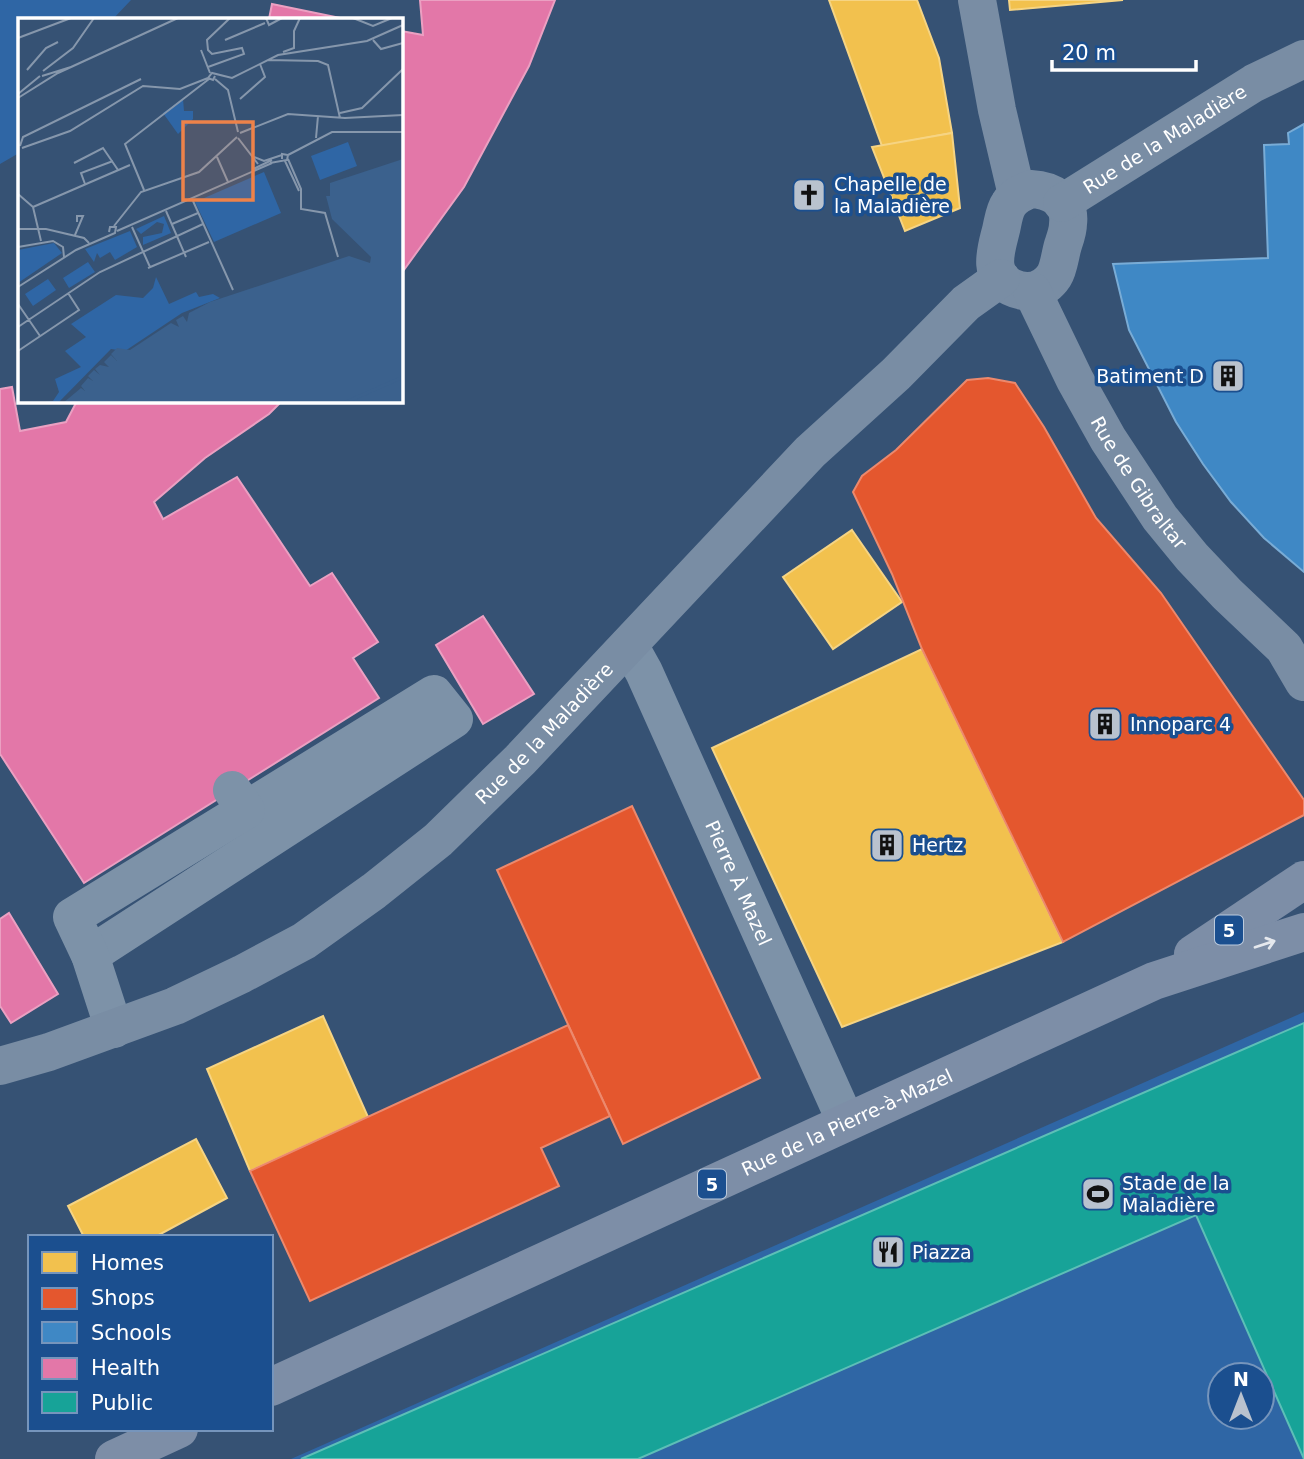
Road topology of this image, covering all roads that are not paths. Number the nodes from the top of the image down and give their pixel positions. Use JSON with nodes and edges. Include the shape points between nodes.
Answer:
{"nodes":[{"id":1,"x":977,"y":0,"type":"edge"},
{"id":2,"x":1304,"y":59,"type":"edge"},
{"id":3,"x":1017,"y":195,"type":"junction"},
{"id":4,"x":1062,"y":203,"type":"junction"},
{"id":5,"x":1017,"y":285,"type":"junction"},
{"id":6,"x":629,"y":645,"type":"junction"},
{"id":7,"x":1294,"y":652,"type":"edge"},
{"id":8,"x":1304,"y":681,"type":"edge"},
{"id":9,"x":1304,"y":880,"type":"edge"},
{"id":10,"x":1304,"y":932,"type":"edge"},
{"id":11,"x":90,"y":955,"type":"junction"},
{"id":12,"x":1154,"y":981,"type":"junction"},
{"id":13,"x":114,"y":1029,"type":"junction"},
{"id":14,"x":0,"y":1066,"type":"edge"},
{"id":15,"x":846,"y":1122,"type":"junction"},
{"id":16,"x":273,"y":1386,"type":"edge"},
{"id":17,"x":175,"y":1431,"type":"edge"},
{"id":18,"x":114,"y":1459,"type":"edge"}],
"edges":[{"from":1,"to":3,"type":"street"},
{"from":2,"to":4,"type":"street","name":"Rue de la Maladière","via":[[1254,83]]},
{"from":3,"to":4,"type":"street","via":[[1045,190]]},
{"from":3,"to":5,"type":"street","via":[[1008,206],[994,258],[997,272]]},
{"from":4,"to":5,"type":"street","via":[[1069,223],[1055,275],[1045,286]]},
{"from":5,"to":6,"type":"street","name":"Rue de la Maladière","via":[[966,303],[810,452]]},
{"from":5,"to":7,"type":"street","name":"Rue de Gibraltar","via":[[1160,518],[1218,584]]},
{"from":6,"to":13,"type":"street","name":"Rue de la Maladière","via":[[480,800],[373,891],[304,941],[176,1006]]},
{"from":6,"to":15,"type":"street","name":"Pierre À Mazel"},
{"from":7,"to":8,"type":"street","name":"Rue de Gibraltar"},
{"from":9,"to":12,"type":"main road","name":"Rue de la Pierre-à-Mazel","number":"5"},
{"from":12,"to":10,"type":"main road","name":"Rue de la Pierre-à-Mazel","number":"5","one_way":true},
{"from":11,"to":11,"type":"street","via":[[72,917],[239,800],[434,694],[454,719]]},
{"from":11,"to":13,"type":"street"},
{"from":12,"to":15,"type":"main road","name":"Rue de la Pierre-à-Mazel","number":"5"},
{"from":13,"to":14,"type":"street","name":"Rue de la Maladière"},
{"from":15,"to":16,"type":"main road","name":"Rue de la Pierre-à-Mazel","number":"5"},
{"from":17,"to":18,"type":"main road"}]}
